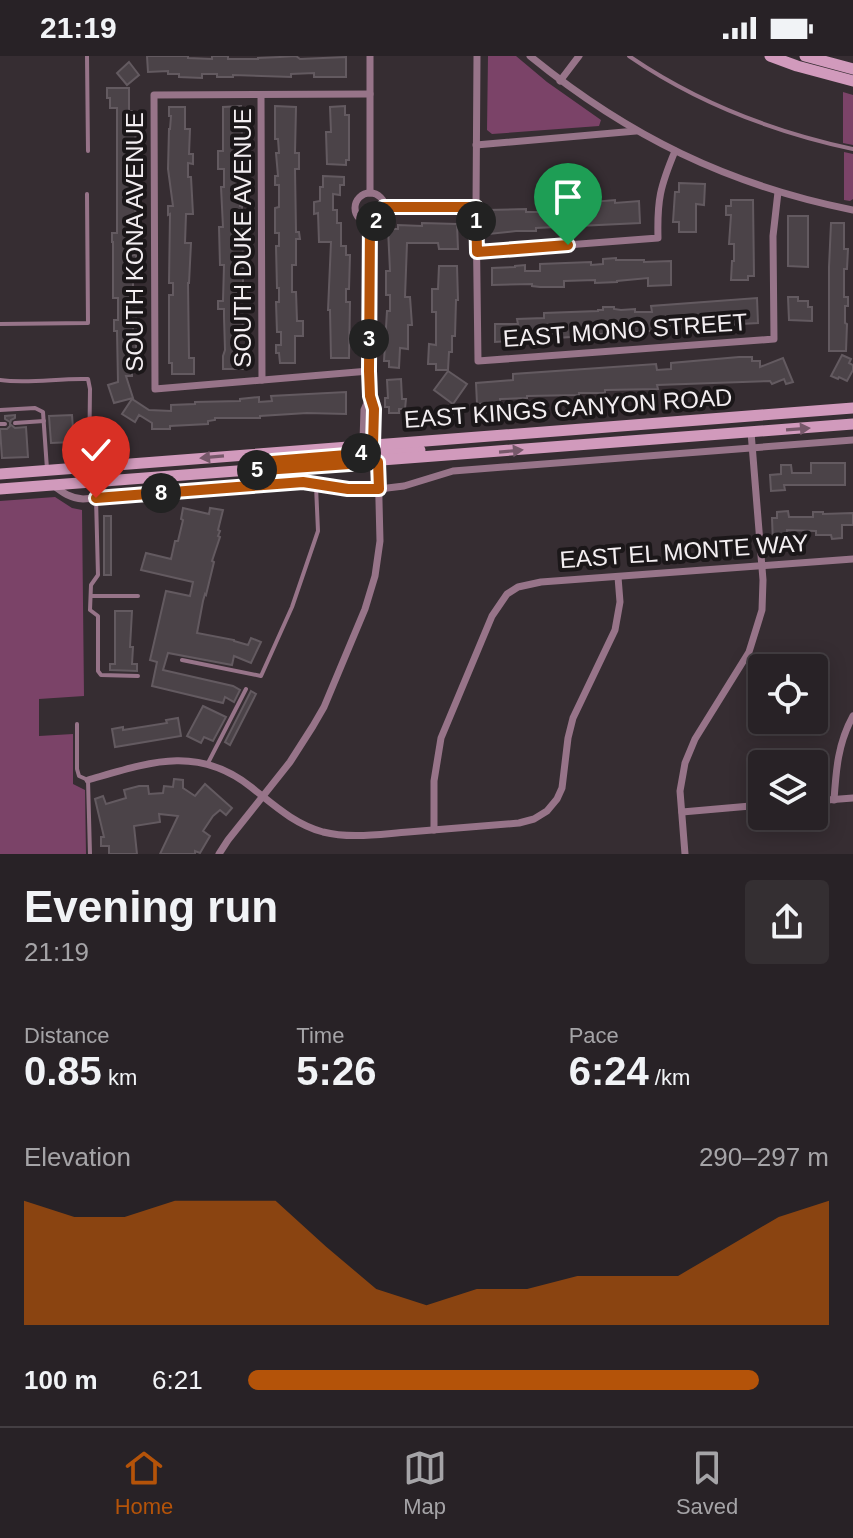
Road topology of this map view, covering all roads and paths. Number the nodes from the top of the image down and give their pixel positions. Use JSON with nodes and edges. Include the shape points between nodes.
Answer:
{"nodes":[{"id":1,"x":87,"y":56,"type":"edge"},
{"id":2,"x":370,"y":56,"type":"edge"},
{"id":3,"x":477,"y":56,"type":"edge"},
{"id":4,"x":530,"y":56,"type":"edge"},
{"id":5,"x":579,"y":56,"type":"edge"},
{"id":6,"x":629,"y":56,"type":"edge"},
{"id":7,"x":770,"y":56,"type":"edge"},
{"id":8,"x":805,"y":56,"type":"edge"},
{"id":9,"x":853,"y":69,"type":"edge"},
{"id":10,"x":560,"y":81,"type":"junction"},
{"id":11,"x":853,"y":81,"type":"edge"},
{"id":12,"x":370,"y":94,"type":"junction"},
{"id":13,"x":261,"y":95,"type":"junction"},
{"id":14,"x":636,"y":131,"type":"junction"},
{"id":15,"x":476,"y":145,"type":"junction"},
{"id":16,"x":853,"y":149,"type":"edge"},
{"id":17,"x":88,"y":151,"type":"dead end"},
{"id":18,"x":675,"y":151,"type":"junction"},
{"id":19,"x":778,"y":192,"type":"junction"},
{"id":20,"x":370,"y":193,"type":"junction"},
{"id":21,"x":87,"y":194,"type":"dead end"},
{"id":22,"x":384,"y":207,"type":"junction"},
{"id":23,"x":476,"y":207,"type":"junction"},
{"id":24,"x":853,"y":210,"type":"edge"},
{"id":25,"x":370,"y":222,"type":"junction"},
{"id":26,"x":477,"y":252,"type":"junction"},
{"id":27,"x":0,"y":324,"type":"edge"},
{"id":28,"x":369,"y":371,"type":"junction"},
{"id":29,"x":0,"y":380,"type":"edge"},
{"id":30,"x":262,"y":380,"type":"junction"},
{"id":31,"x":370,"y":396,"type":"junction"},
{"id":32,"x":853,"y":408,"type":"edge"},
{"id":33,"x":0,"y":410,"type":"edge"},
{"id":34,"x":44,"y":421,"type":"junction"},
{"id":35,"x":853,"y":422,"type":"edge"},
{"id":36,"x":15,"y":423,"type":"dead end"},
{"id":37,"x":751,"y":432,"type":"junction"},
{"id":38,"x":507,"y":436,"type":"junction"},
{"id":39,"x":853,"y":440,"type":"edge"},
{"id":40,"x":367,"y":446,"type":"junction"},
{"id":41,"x":752,"y":448,"type":"junction"},
{"id":42,"x":378,"y":462,"type":"junction"},
{"id":43,"x":89,"y":467,"type":"junction"},
{"id":44,"x":47,"y":471,"type":"junction"},
{"id":45,"x":249,"y":471,"type":"junction"},
{"id":46,"x":0,"y":474,"type":"edge"},
{"id":47,"x":93,"y":482,"type":"junction"},
{"id":48,"x":316,"y":483,"type":"junction"},
{"id":49,"x":53,"y":485,"type":"junction"},
{"id":50,"x":0,"y":489,"type":"edge"},
{"id":51,"x":379,"y":489,"type":"junction"},
{"id":52,"x":96,"y":498,"type":"junction"},
{"id":53,"x":853,"y":559,"type":"edge"},
{"id":54,"x":762,"y":566,"type":"junction"},
{"id":55,"x":618,"y":577,"type":"junction"},
{"id":56,"x":91,"y":596,"type":"junction"},
{"id":57,"x":138,"y":596,"type":"dead end"},
{"id":58,"x":182,"y":660,"type":"dead end"},
{"id":59,"x":138,"y":676,"type":"dead end"},
{"id":60,"x":246,"y":689,"type":"dead end"},
{"id":61,"x":853,"y":716,"type":"edge"},
{"id":62,"x":77,"y":724,"type":"dead end"},
{"id":63,"x":207,"y":765,"type":"junction"},
{"id":64,"x":88,"y":780,"type":"junction"},
{"id":65,"x":262,"y":796,"type":"junction"},
{"id":66,"x":853,"y":798,"type":"edge"},
{"id":67,"x":828,"y":800,"type":"edge"},
{"id":68,"x":834,"y":800,"type":"junction"},
{"id":69,"x":748,"y":806,"type":"edge"},
{"id":70,"x":682,"y":812,"type":"junction"},
{"id":71,"x":434,"y":830,"type":"junction"},
{"id":72,"x":90,"y":854,"type":"edge"},
{"id":73,"x":219,"y":854,"type":"edge"},
{"id":74,"x":685,"y":854,"type":"edge"}],
"edges":[{"from":1,"to":17,"type":"lane"},
{"from":2,"to":12,"type":"street"},
{"from":3,"to":15,"type":"street"},
{"from":4,"to":10,"type":"street"},
{"from":5,"to":10,"type":"street"},
{"from":6,"to":16,"type":"lane","via":[[746,118]]},
{"from":7,"to":11,"type":"main road"},
{"from":8,"to":9,"type":"main road"},
{"from":10,"to":14,"type":"street"},
{"from":12,"to":13,"type":"street"},
{"from":12,"to":20,"type":"street"},
{"from":13,"to":30,"type":"street","name":"SOUTH DUKE AVENUE"},
{"from":13,"to":30,"type":"street","name":"SOUTH KONA AVENUE","via":[[154,95],[155,389]]},
{"from":14,"to":15,"type":"street"},
{"from":14,"to":18,"type":"street"},
{"from":15,"to":23,"type":"street"},
{"from":18,"to":19,"type":"street"},
{"from":18,"to":26,"type":"street","via":[[659,192],[658,238]]},
{"from":19,"to":24,"type":"street"},
{"from":19,"to":26,"type":"street","name":"EAST MONO STREET","via":[[774,339],[478,361]]},
{"from":20,"to":22,"type":"street","via":[[382,199]]},
{"from":20,"to":25,"type":"street","via":[[357,200],[355,209]]},
{"from":21,"to":27,"type":"lane","via":[[88,323]]},
{"from":22,"to":23,"type":"street"},
{"from":22,"to":25,"type":"street","via":[[379,219]]},
{"from":23,"to":26,"type":"street"},
{"from":25,"to":28,"type":"street"},
{"from":28,"to":30,"type":"street"},
{"from":28,"to":31,"type":"street"},
{"from":29,"to":43,"type":"lane","via":[[88,379]]},
{"from":31,"to":40,"type":"street","via":[[374,409]]},
{"from":31,"to":40,"type":"street","via":[[364,410]]},
{"from":32,"to":38,"type":"main road","name":"EAST KINGS CANYON ROAD"},
{"from":33,"to":34,"type":"lane","via":[[35,408],[43,412]]},
{"from":34,"to":36,"type":"lane"},
{"from":34,"to":44,"type":"lane"},
{"from":37,"to":35,"type":"main road","name":"EAST KINGS CANYON ROAD","one_way":true},
{"from":37,"to":41,"type":"street"},
{"from":42,"to":37,"type":"main road","name":"EAST KINGS CANYON ROAD","one_way":true},
{"from":38,"to":40,"type":"main road","name":"EAST KINGS CANYON ROAD"},
{"from":38,"to":42,"type":"main road","via":[[485,445],[387,452]]},
{"from":39,"to":41,"type":"street","name":"EAST KINGS CANYON ROAD"},
{"from":40,"to":43,"type":"main road","name":"EAST KINGS CANYON ROAD","one_way":true},
{"from":40,"to":45,"type":"main road","via":[[369,451],[359,454],[272,461]]},
{"from":41,"to":51,"type":"street","name":"EAST KINGS CANYON ROAD","via":[[453,471]]},
{"from":41,"to":54,"type":"street"},
{"from":42,"to":45,"type":"main road","name":"EAST KINGS CANYON ROAD"},
{"from":42,"to":51,"type":"street"},
{"from":43,"to":44,"type":"main road","name":"EAST KINGS CANYON ROAD"},
{"from":43,"to":47,"type":"lane"},
{"from":44,"to":46,"type":"main road","name":"EAST KINGS CANYON ROAD"},
{"from":45,"to":47,"type":"main road","name":"EAST KINGS CANYON ROAD"},
{"from":47,"to":49,"type":"main road","name":"EAST KINGS CANYON ROAD"},
{"from":48,"to":51,"type":"street","name":"EAST KINGS CANYON ROAD"},
{"from":48,"to":52,"type":"street","name":"EAST KINGS CANYON ROAD"},
{"from":48,"to":58,"type":"lane","via":[[318,531],[261,676]]},
{"from":49,"to":50,"type":"main road","name":"EAST KINGS CANYON ROAD"},
{"from":49,"to":52,"type":"street","name":"EAST KINGS CANYON ROAD","via":[[73,498]]},
{"from":51,"to":65,"type":"street","via":[[378,561],[365,609],[324,707]]},
{"from":52,"to":56,"type":"lane","via":[[98,575]]},
{"from":53,"to":54,"type":"street","name":"EAST EL MONTE WAY"},
{"from":54,"to":55,"type":"street","name":"EAST EL MONTE WAY"},
{"from":54,"to":70,"type":"street","via":[[758,626],[743,664],[690,750],[682,776]]},
{"from":55,"to":71,"type":"street","name":"EAST EL MONTE WAY","via":[[541,582],[507,594],[492,616],[441,738]]},
{"from":55,"to":71,"type":"street","via":[[615,630],[573,718],[557,799],[547,811],[519,823]]},
{"from":56,"to":57,"type":"lane"},
{"from":56,"to":59,"type":"lane","via":[[90,610],[98,616],[98,671]]},
{"from":60,"to":63,"type":"lane"},
{"from":61,"to":68,"type":"street","via":[[836,763]]},
{"from":62,"to":64,"type":"lane","via":[[77,769]]},
{"from":63,"to":64,"type":"street","via":[[154,762]]},
{"from":63,"to":65,"type":"street","via":[[238,777]]},
{"from":64,"to":72,"type":"lane"},
{"from":65,"to":71,"type":"street","via":[[298,822],[325,832],[354,836]]},
{"from":65,"to":73,"type":"street"},
{"from":66,"to":68,"type":"street"},
{"from":67,"to":68,"type":"street"},
{"from":69,"to":70,"type":"street"},
{"from":70,"to":74,"type":"street"}]}
